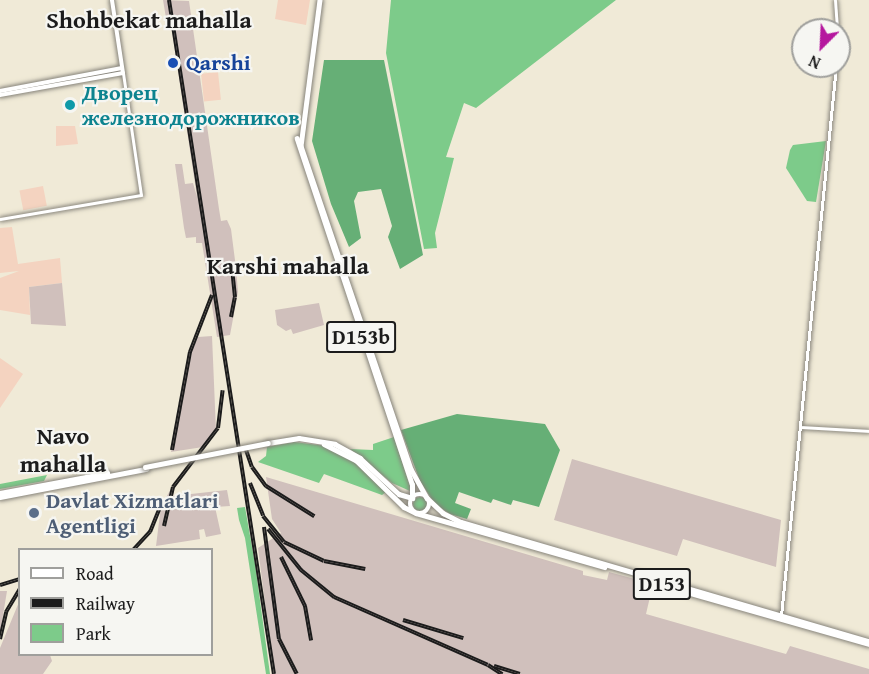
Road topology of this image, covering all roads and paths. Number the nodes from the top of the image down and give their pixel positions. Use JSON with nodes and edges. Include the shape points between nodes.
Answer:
{"nodes":[{"id":1,"x":112,"y":0,"type":"edge"},
{"id":2,"x":319,"y":0,"type":"edge"},
{"id":3,"x":835,"y":0,"type":"edge"},
{"id":4,"x":836,"y":18,"type":"edge"},
{"id":5,"x":123,"y":70,"type":"junction"},
{"id":6,"x":835,"y":78,"type":"edge"},
{"id":7,"x":0,"y":93,"type":"edge"},
{"id":8,"x":0,"y":219,"type":"edge"},
{"id":9,"x":349,"y":295,"type":"junction"},
{"id":10,"x":802,"y":427,"type":"junction"},
{"id":11,"x":869,"y":432,"type":"edge"},
{"id":12,"x":268,"y":444,"type":"junction"},
{"id":13,"x":0,"y":495,"type":"edge"},
{"id":14,"x":412,"y":498,"type":"junction"},
{"id":15,"x":427,"y":498,"type":"junction"},
{"id":16,"x":416,"y":513,"type":"junction"},
{"id":17,"x":781,"y":617,"type":"junction"},
{"id":18,"x":869,"y":642,"type":"edge"}],
"edges":[{"from":1,"to":5,"type":"main road"},
{"from":2,"to":9,"type":"main road","number":"D153b","via":[[298,144]]},
{"from":3,"to":4,"type":"street"},
{"from":5,"to":7,"type":"main road"},
{"from":5,"to":8,"type":"street","via":[[141,195]]},
{"from":6,"to":10,"type":"street"},
{"from":9,"to":14,"type":"main road","number":"D153b","via":[[412,486]]},
{"from":9,"to":15,"type":"main road","number":"D153b","via":[[411,469]]},
{"from":10,"to":11,"type":"street"},
{"from":10,"to":17,"type":"street"},
{"from":12,"to":13,"type":"main road","number":"D153","bridge":true},
{"from":12,"to":14,"type":"main road","number":"D153","via":[[306,438],[335,444],[360,458],[399,494]]},
{"from":12,"to":16,"type":"main road","number":"D153","via":[[309,441],[340,450]]},
{"from":14,"to":15,"type":"main road","via":[[420,494]]},
{"from":14,"to":16,"type":"main road","via":[[410,506]]},
{"from":15,"to":16,"type":"main road","via":[[428,510]]},
{"from":15,"to":17,"type":"main road","number":"D153","via":[[443,513],[461,522]]},
{"from":16,"to":17,"type":"main road","number":"D153"},
{"from":17,"to":18,"type":"main road","number":"D153"}]}
